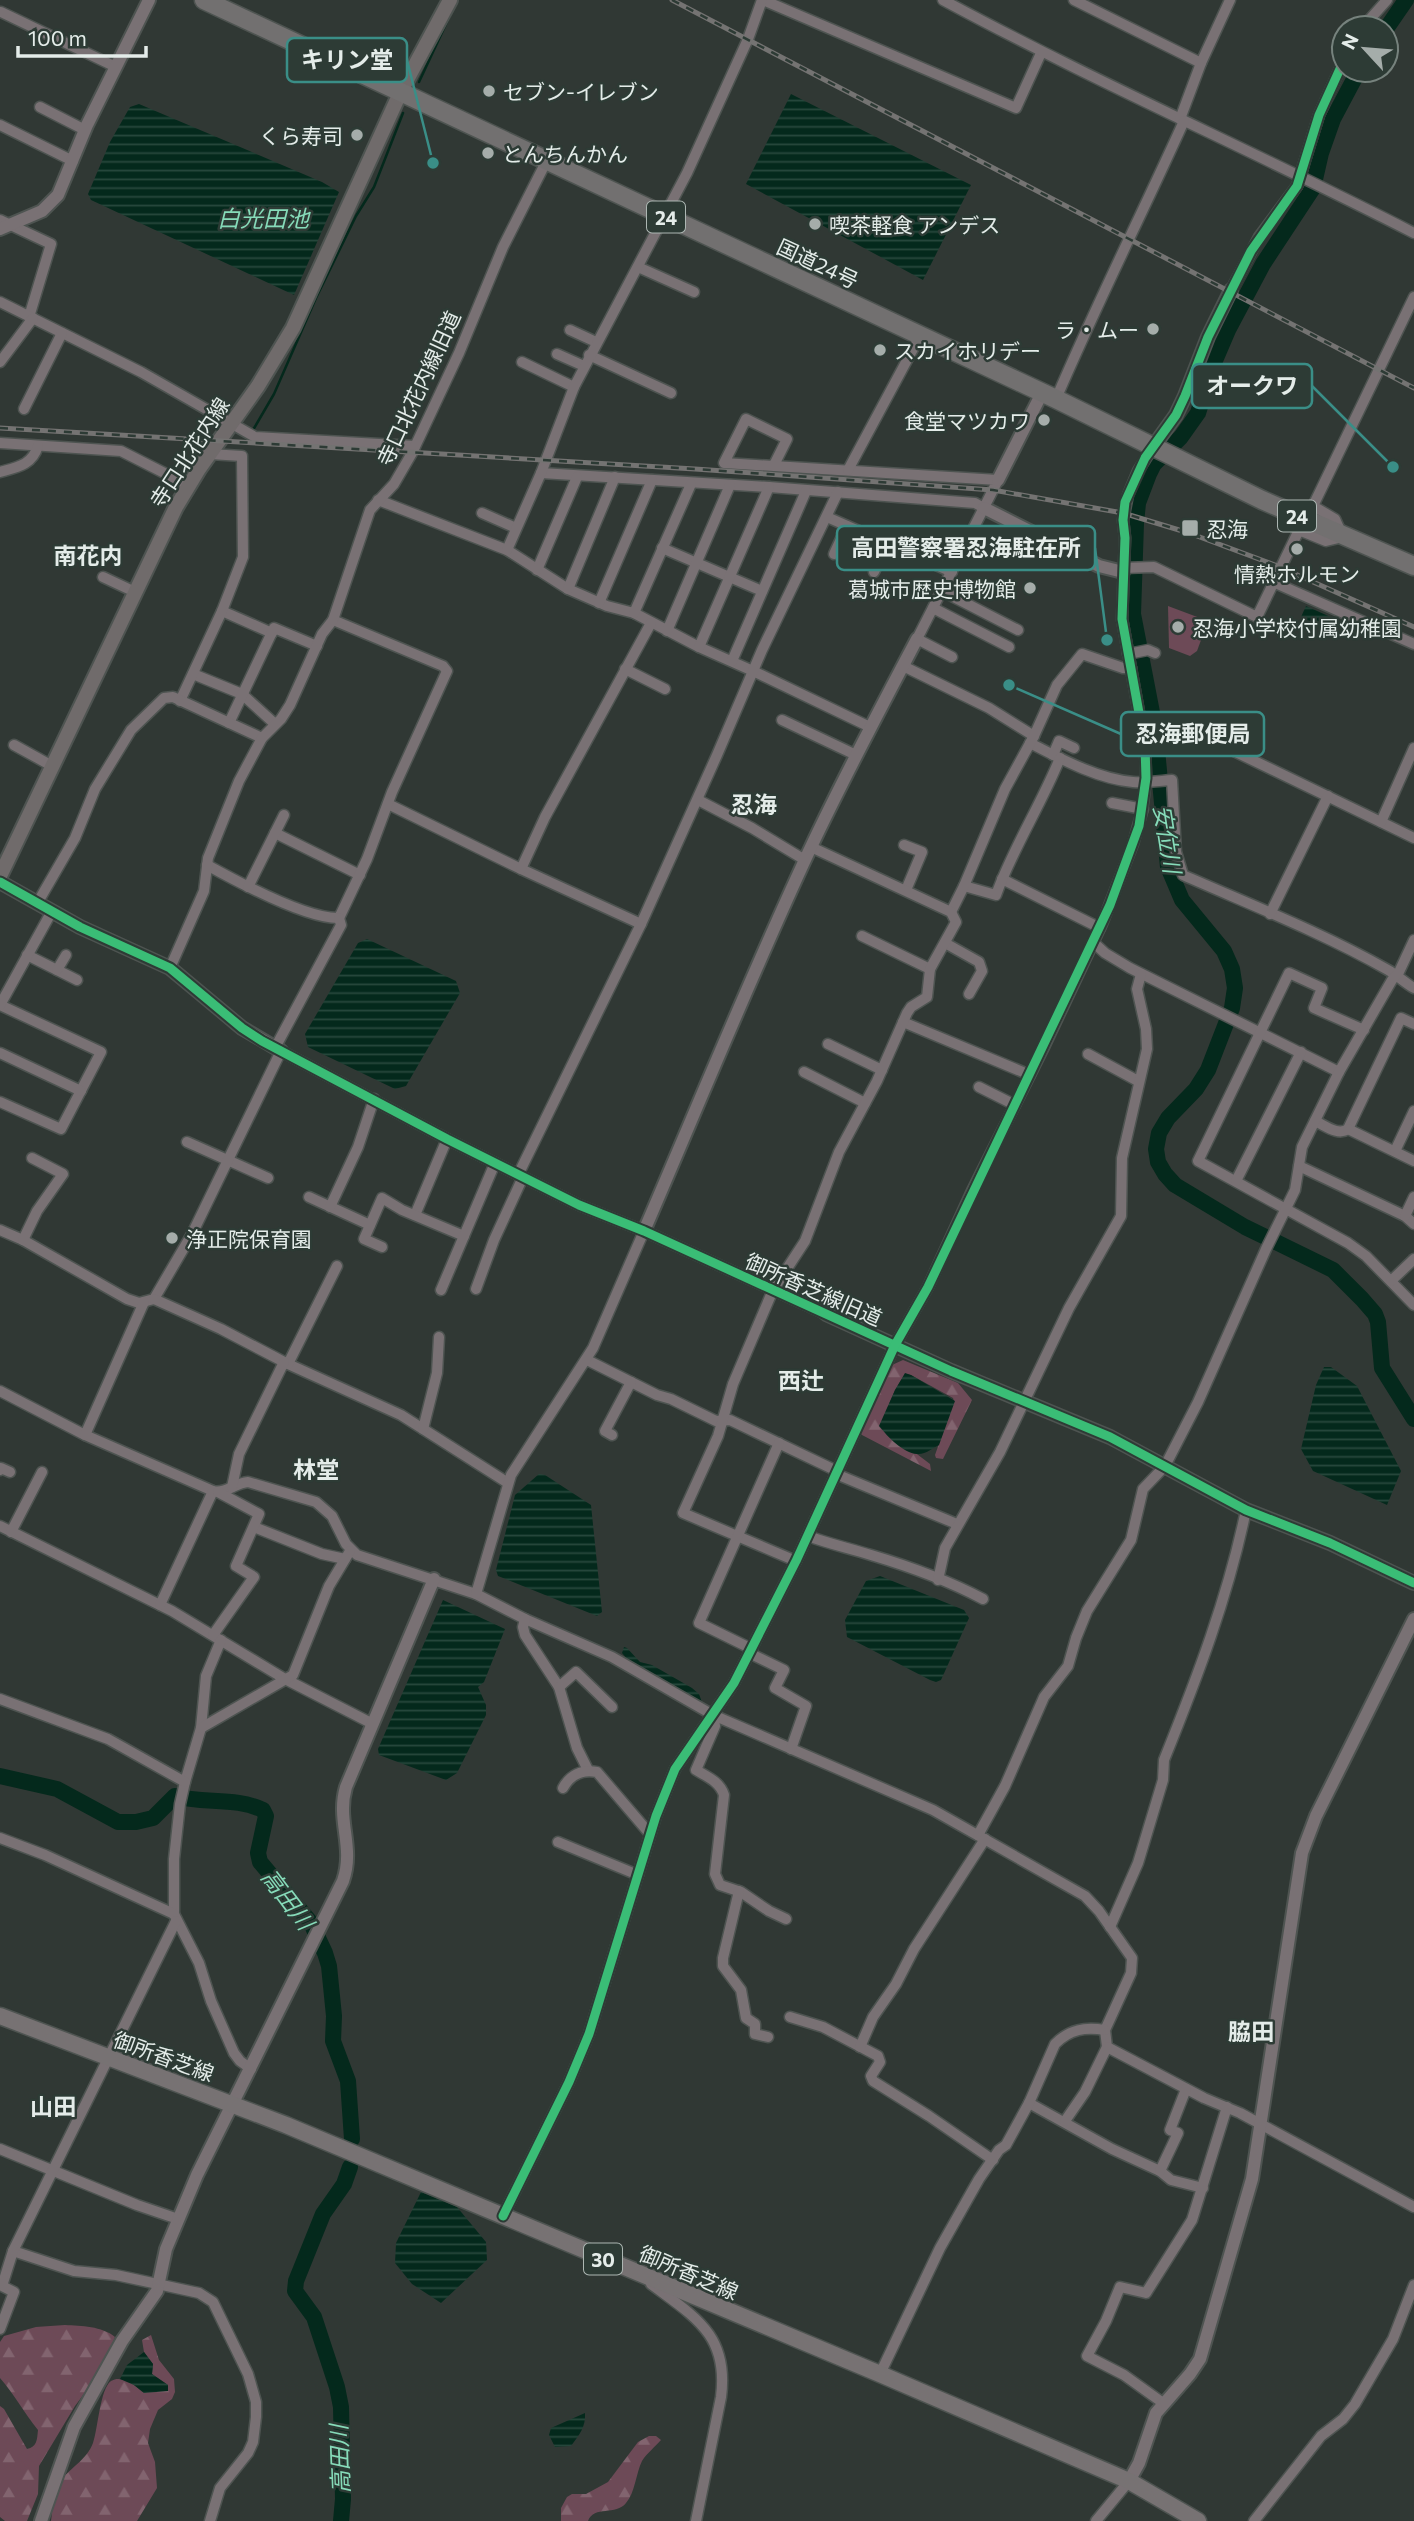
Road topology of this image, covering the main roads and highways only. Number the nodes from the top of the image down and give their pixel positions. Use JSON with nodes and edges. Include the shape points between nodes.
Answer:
{"nodes":[{"id":1,"x":204,"y":0,"type":"edge"},
{"id":2,"x":450,"y":0,"type":"edge"},
{"id":3,"x":401,"y":91,"type":"junction"},
{"id":4,"x":1414,"y":566,"type":"edge"},
{"id":5,"x":0,"y":876,"type":"edge"},
{"id":6,"x":0,"y":2016,"type":"edge"},
{"id":7,"x":1198,"y":2521,"type":"edge"}],
"edges":[{"from":1,"to":3,"type":"highway","name":"国道24号","number":"24"},
{"from":2,"to":3,"type":"main road","name":"寺口北花内線"},
{"from":3,"to":4,"type":"highway","name":"国道24号","number":"24","via":[[1343,537]]},
{"from":3,"to":5,"type":"main road","name":"寺口北花内線","via":[[293,328],[188,485]]},
{"from":6,"to":7,"type":"main road","name":"御所香芝線","number":"30","via":[[233,2104],[880,2374],[1129,2481]]}]}
